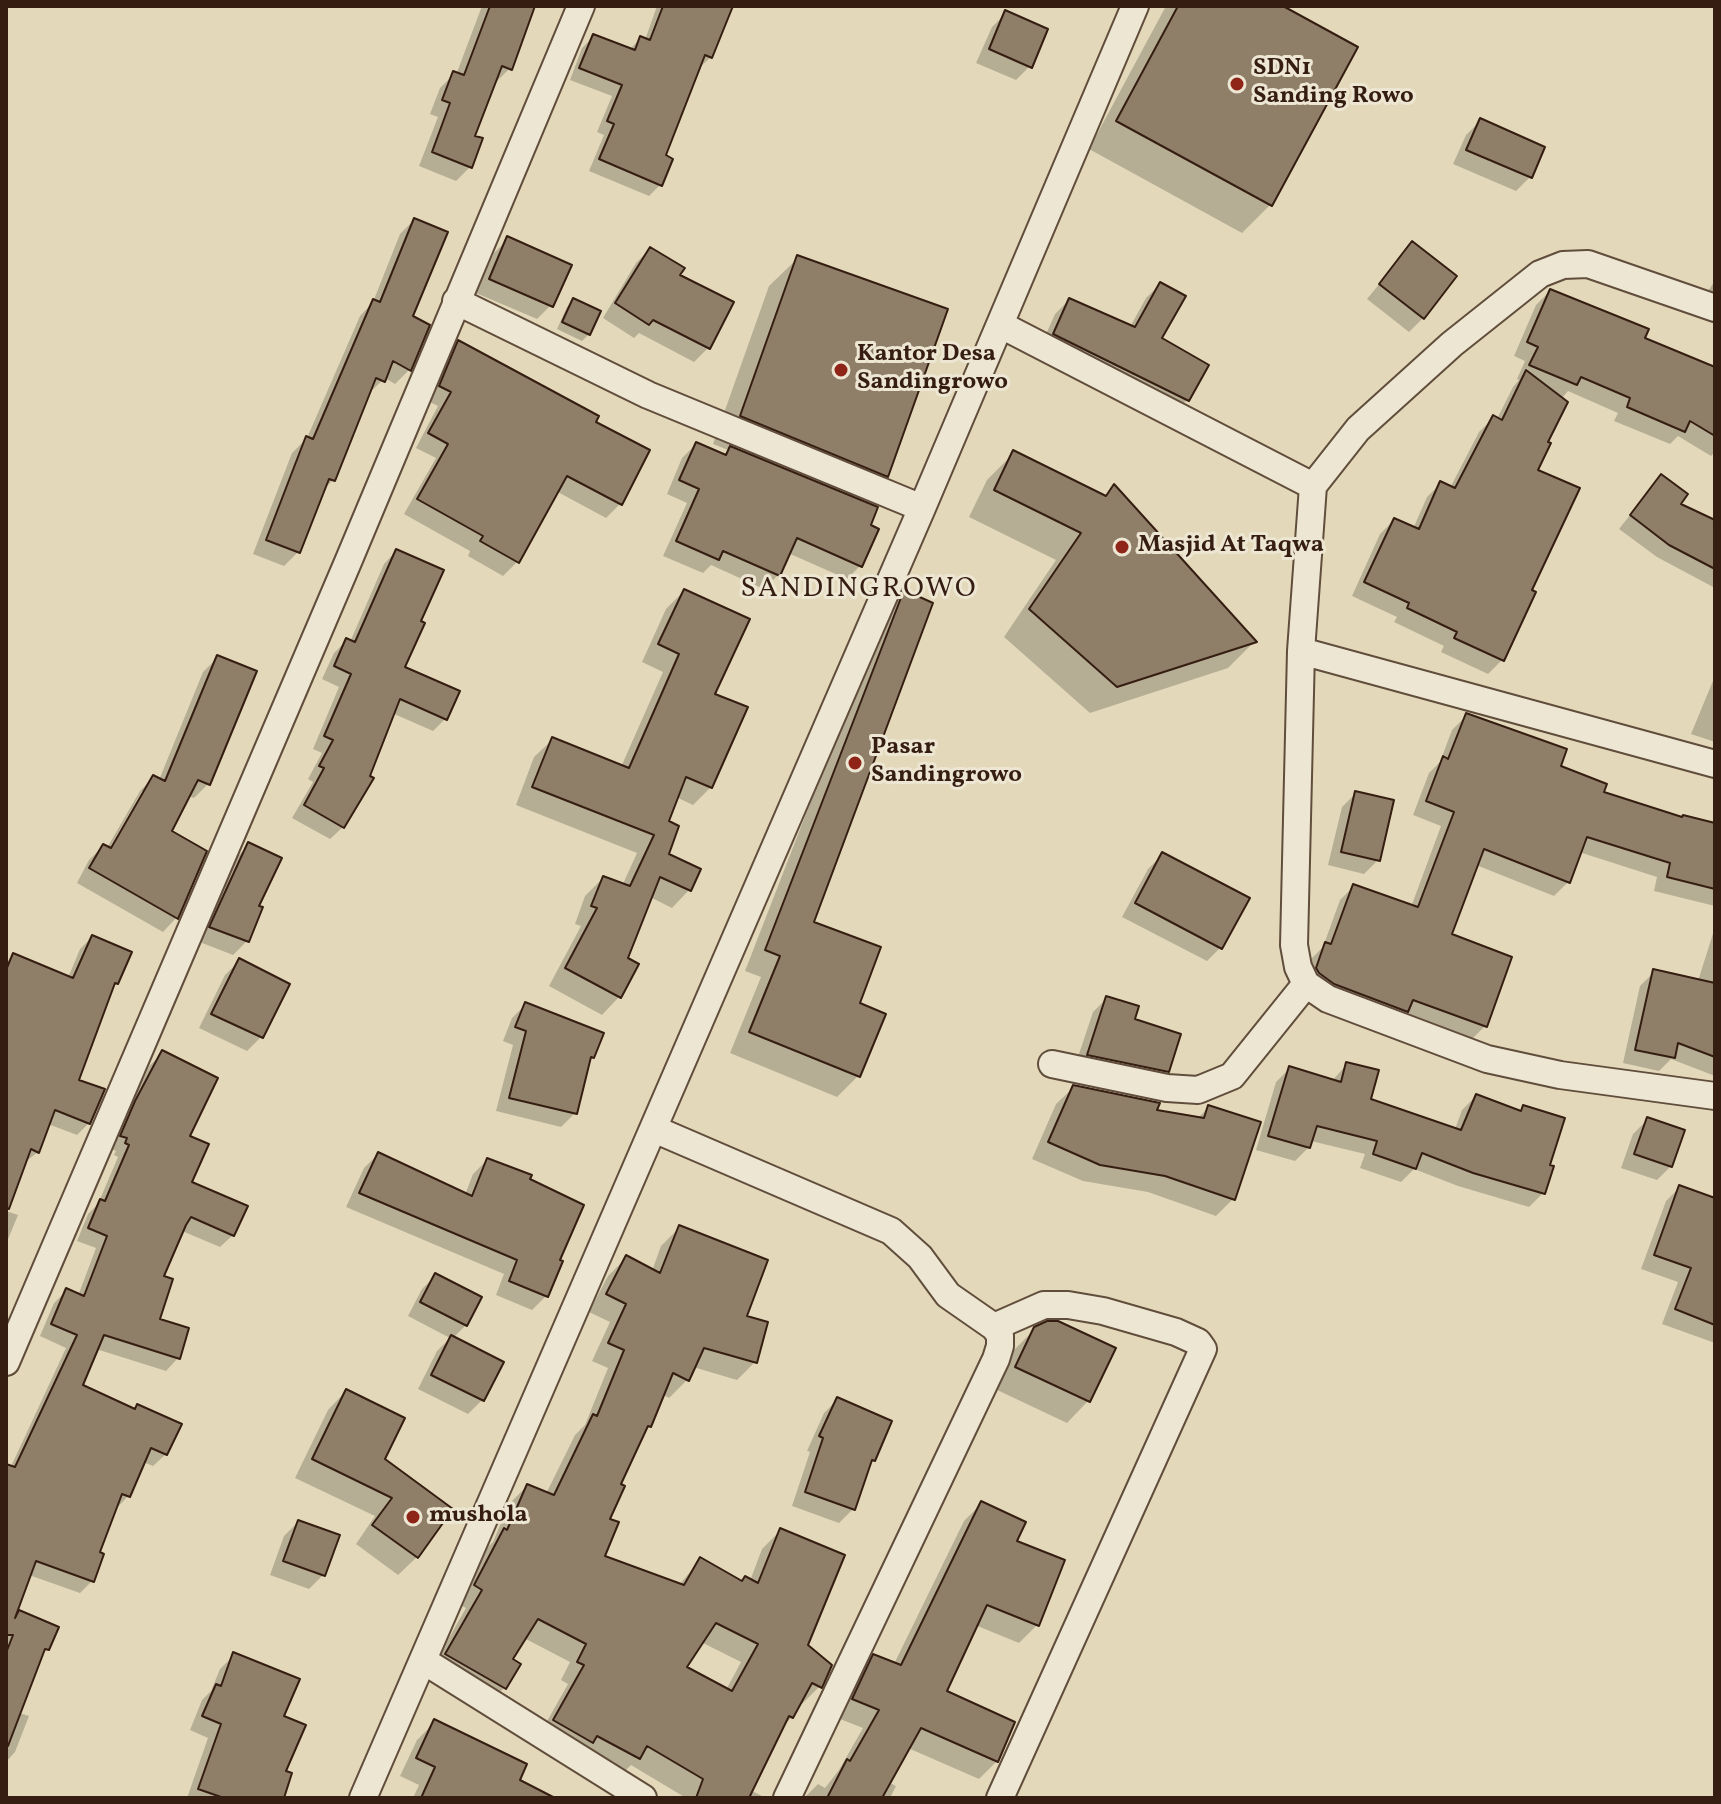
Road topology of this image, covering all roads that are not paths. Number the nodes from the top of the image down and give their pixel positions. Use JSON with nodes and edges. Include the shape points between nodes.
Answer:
{"nodes":[{"id":1,"x":581,"y":6,"type":"edge"},
{"id":2,"x":1135,"y":6,"type":"edge"},
{"id":3,"x":456,"y":301,"type":"junction"},
{"id":4,"x":1715,"y":308,"type":"edge"},
{"id":5,"x":1001,"y":325,"type":"junction"},
{"id":6,"x":1313,"y":486,"type":"junction"},
{"id":7,"x":922,"y":508,"type":"junction"},
{"id":8,"x":1301,"y":651,"type":"junction"},
{"id":9,"x":1715,"y":764,"type":"edge"},
{"id":10,"x":1306,"y":984,"type":"junction"},
{"id":11,"x":1052,"y":1064,"type":"dead end"},
{"id":12,"x":1715,"y":1096,"type":"edge"},
{"id":13,"x":654,"y":1129,"type":"junction"},
{"id":14,"x":994,"y":1327,"type":"junction"},
{"id":15,"x":6,"y":1362,"type":"edge"},
{"id":16,"x":424,"y":1661,"type":"junction"},
{"id":17,"x":363,"y":1798,"type":"edge"},
{"id":18,"x":643,"y":1798,"type":"edge"},
{"id":19,"x":787,"y":1798,"type":"edge"},
{"id":20,"x":1000,"y":1798,"type":"edge"}],
"edges":[{"from":1,"to":3,"type":"street"},
{"from":2,"to":5,"type":"street"},
{"from":3,"to":7,"type":"street","via":[[648,395]]},
{"from":3,"to":15,"type":"street"},
{"from":4,"to":6,"type":"street","via":[[1588,264],[1563,265],[1540,274],[1358,429]]},
{"from":5,"to":6,"type":"street"},
{"from":5,"to":7,"type":"street"},
{"from":6,"to":8,"type":"street"},
{"from":7,"to":13,"type":"street"},
{"from":8,"to":9,"type":"street"},
{"from":8,"to":10,"type":"street","via":[[1294,945]]},
{"from":10,"to":11,"type":"street","via":[[1232,1076],[1198,1090]]},
{"from":10,"to":12,"type":"street","via":[[1328,999],[1487,1059],[1560,1075]]},
{"from":13,"to":14,"type":"street","via":[[891,1231],[920,1257],[948,1295]]},
{"from":13,"to":16,"type":"street"},
{"from":14,"to":19,"type":"street","via":[[1000,1335],[996,1359]]},
{"from":14,"to":20,"type":"street","via":[[1044,1305],[1068,1305],[1176,1332],[1203,1349]]},
{"from":16,"to":17,"type":"street"},
{"from":16,"to":18,"type":"street"}]}
